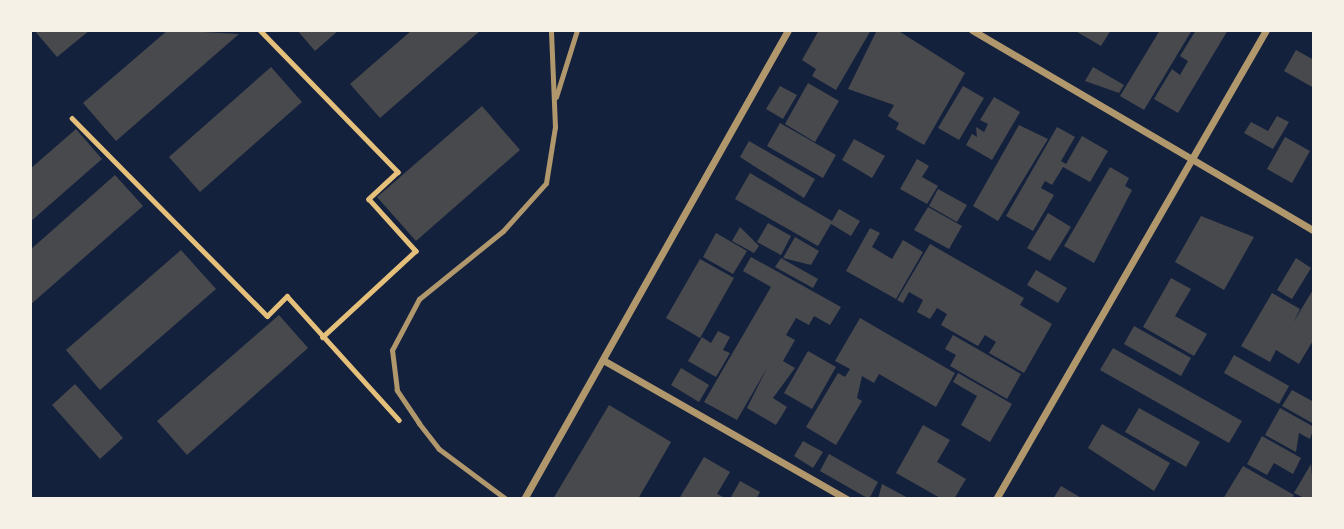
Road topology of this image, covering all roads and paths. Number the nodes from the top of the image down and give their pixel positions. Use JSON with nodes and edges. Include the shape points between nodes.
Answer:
{"nodes":[{"id":1,"x":260,"y":30,"type":"edge"},
{"id":2,"x":551,"y":30,"type":"edge"},
{"id":3,"x":577,"y":30,"type":"edge"},
{"id":4,"x":788,"y":30,"type":"edge"},
{"id":5,"x":972,"y":30,"type":"edge"},
{"id":6,"x":1266,"y":30,"type":"edge"},
{"id":7,"x":553,"y":105,"type":"junction"},
{"id":8,"x":72,"y":118,"type":"dead end"},
{"id":9,"x":1194,"y":163,"type":"junction"},
{"id":10,"x":1314,"y":231,"type":"edge"},
{"id":11,"x":323,"y":337,"type":"junction"},
{"id":12,"x":603,"y":360,"type":"junction"},
{"id":13,"x":407,"y":429,"type":"dead end"},
{"id":14,"x":506,"y":499,"type":"edge"},
{"id":15,"x":524,"y":499,"type":"edge"},
{"id":16,"x":847,"y":499,"type":"edge"},
{"id":17,"x":996,"y":499,"type":"edge"}],
"edges":[{"from":1,"to":11,"type":"path","via":[[398,172],[369,199],[416,251]]},
{"from":2,"to":7,"type":"lane"},
{"from":3,"to":7,"type":"lane"},
{"from":4,"to":12,"type":"street"},
{"from":5,"to":9,"type":"street"},
{"from":6,"to":9,"type":"street"},
{"from":7,"to":14,"type":"lane","via":[[547,183],[503,231],[419,299],[392,350],[397,390],[419,423],[439,449]]},
{"from":8,"to":11,"type":"path","via":[[267,316],[287,296]]},
{"from":9,"to":10,"type":"street"},
{"from":9,"to":17,"type":"street"},
{"from":11,"to":13,"type":"path"},
{"from":12,"to":15,"type":"street"},
{"from":12,"to":16,"type":"street"}]}
